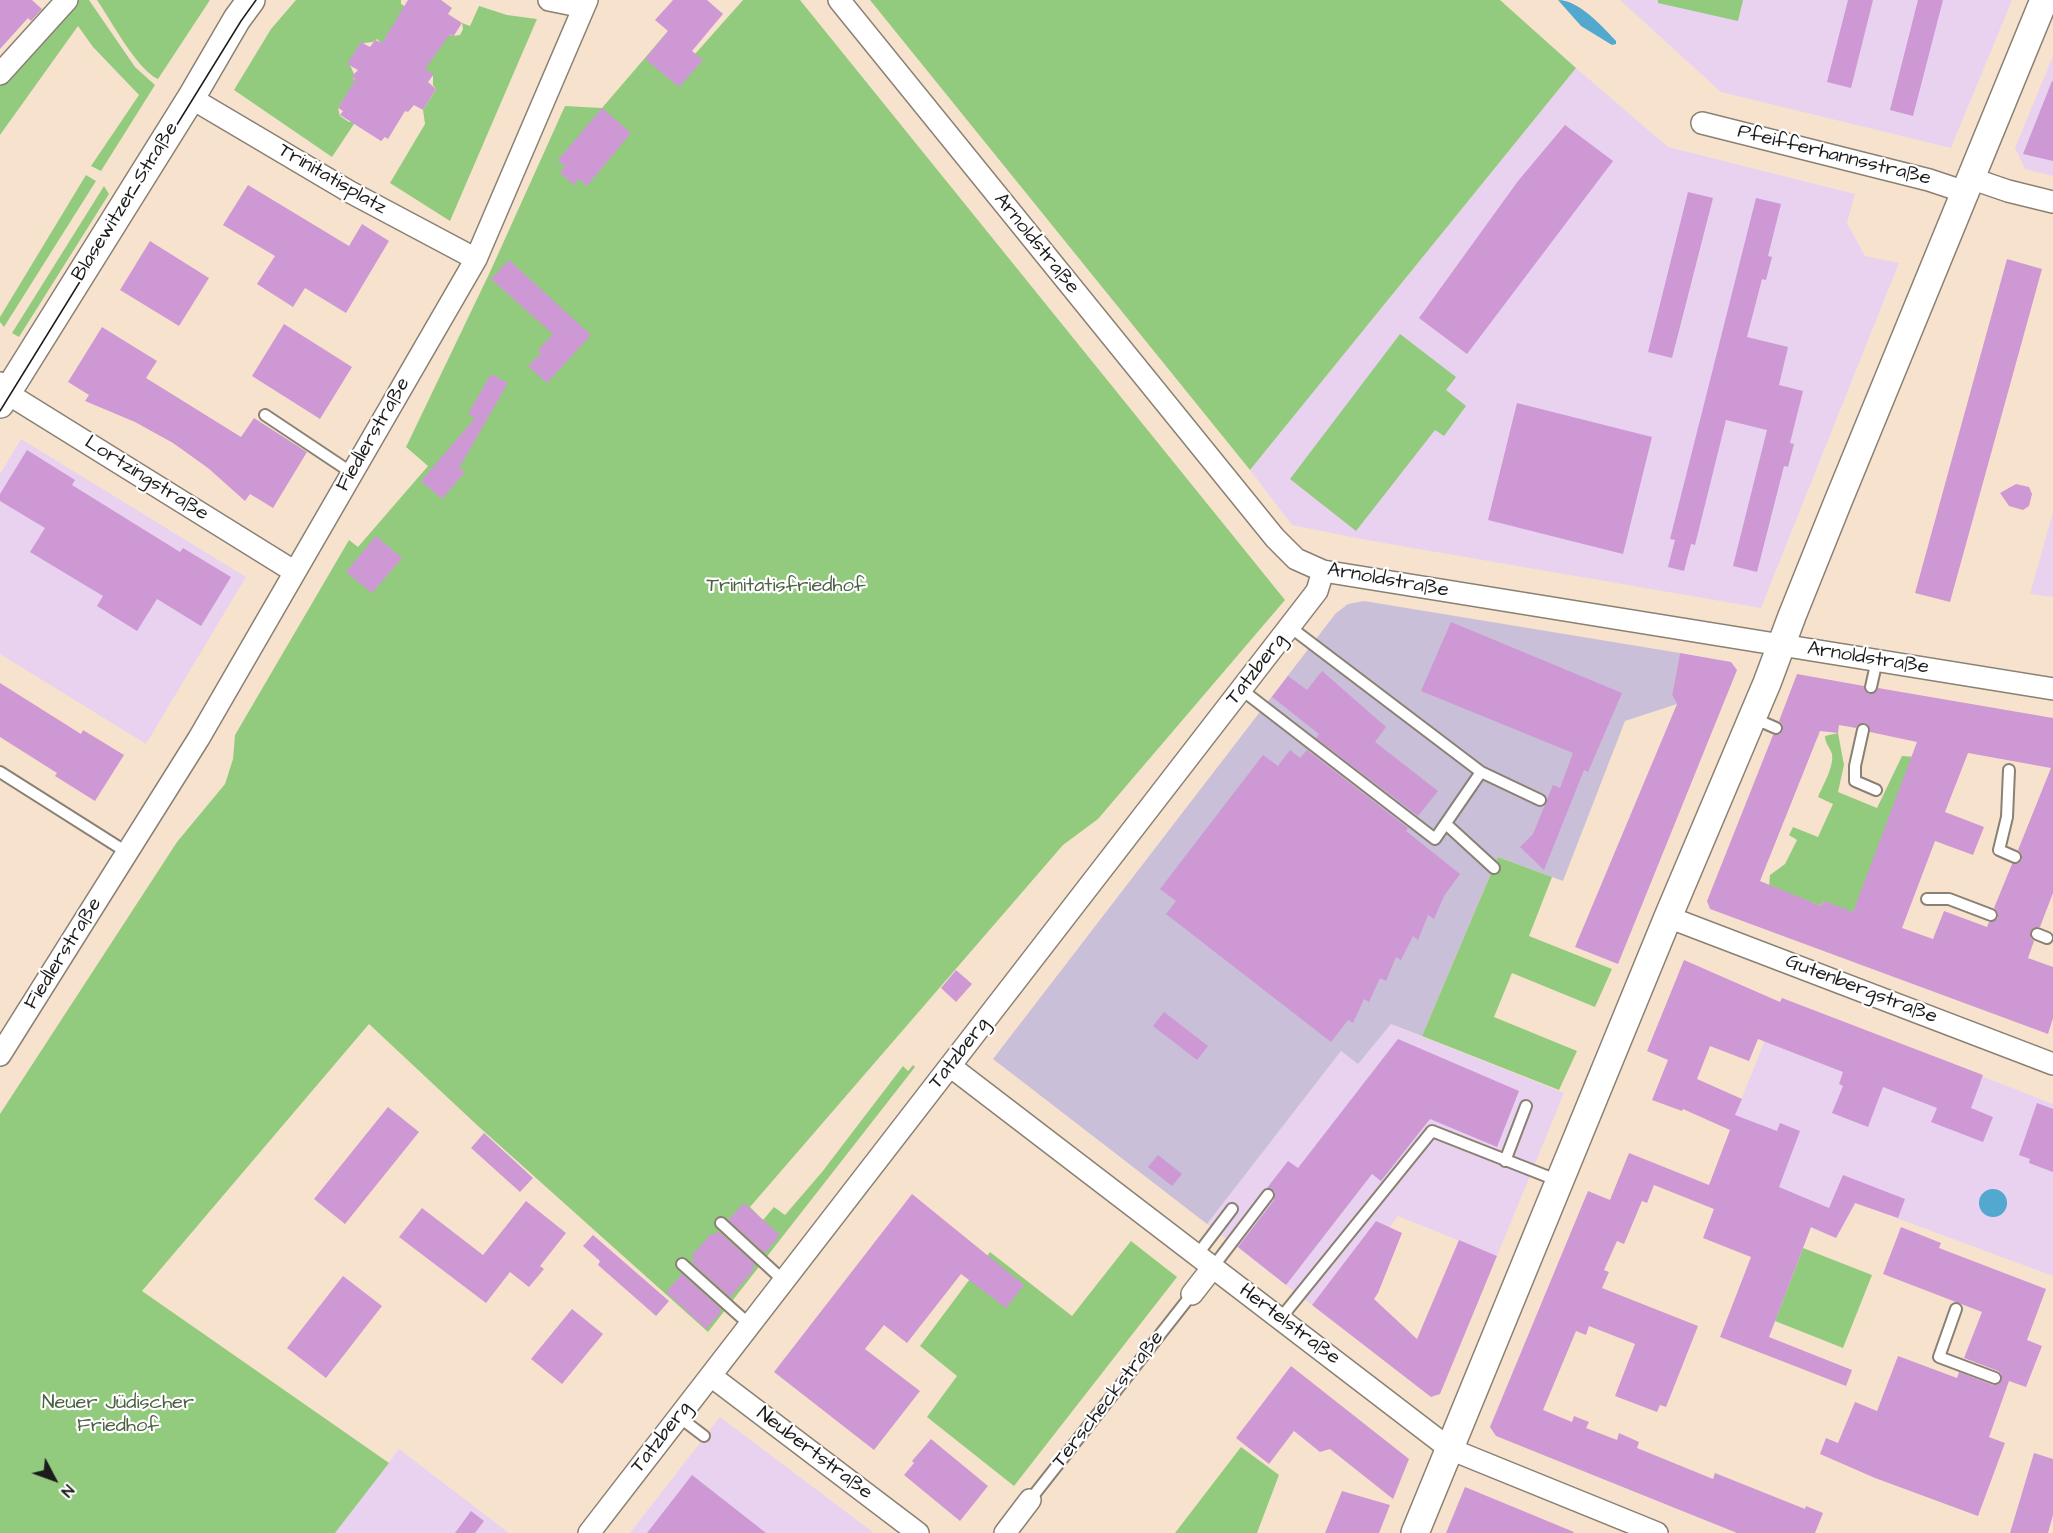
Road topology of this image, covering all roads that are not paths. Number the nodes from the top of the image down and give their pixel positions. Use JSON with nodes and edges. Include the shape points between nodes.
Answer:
{"nodes":[{"id":1,"x":67,"y":0,"type":"edge"},
{"id":2,"x":251,"y":0,"type":"edge"},
{"id":3,"x":549,"y":0,"type":"edge"},
{"id":4,"x":839,"y":0,"type":"edge"},
{"id":5,"x":2044,"y":0,"type":"edge"},
{"id":6,"x":586,"y":3,"type":"edge"},
{"id":7,"x":0,"y":74,"type":"edge"},
{"id":8,"x":190,"y":98,"type":"junction"},
{"id":9,"x":1701,"y":123,"type":"dead end"},
{"id":10,"x":1967,"y":185,"type":"junction"},
{"id":11,"x":2053,"y":202,"type":"edge"},
{"id":12,"x":476,"y":259,"type":"junction"},
{"id":13,"x":2,"y":393,"type":"edge"},
{"id":14,"x":265,"y":415,"type":"dead end"},
{"id":15,"x":352,"y":472,"type":"junction"},
{"id":16,"x":1323,"y":571,"type":"junction"},
{"id":17,"x":295,"y":572,"type":"junction"},
{"id":18,"x":1290,"y":627,"type":"junction"},
{"id":19,"x":1781,"y":645,"type":"junction"},
{"id":20,"x":1877,"y":660,"type":"junction"},
{"id":21,"x":1871,"y":687,"type":"dead end"},
{"id":22,"x":2053,"y":689,"type":"edge"},
{"id":23,"x":1242,"y":690,"type":"junction"},
{"id":24,"x":1863,"y":730,"type":"dead end"},
{"id":25,"x":2009,"y":770,"type":"dead end"},
{"id":26,"x":0,"y":772,"type":"edge"},
{"id":27,"x":1481,"y":772,"type":"junction"},
{"id":28,"x":1876,"y":790,"type":"dead end"},
{"id":29,"x":1540,"y":800,"type":"dead end"},
{"id":30,"x":1446,"y":824,"type":"junction"},
{"id":31,"x":128,"y":853,"type":"junction"},
{"id":32,"x":2015,"y":857,"type":"dead end"},
{"id":33,"x":1494,"y":868,"type":"dead end"},
{"id":34,"x":1927,"y":899,"type":"dead end"},
{"id":35,"x":1991,"y":915,"type":"dead end"},
{"id":36,"x":1668,"y":917,"type":"junction"},
{"id":37,"x":0,"y":1055,"type":"edge"},
{"id":38,"x":2053,"y":1064,"type":"edge"},
{"id":39,"x":950,"y":1066,"type":"junction"},
{"id":40,"x":1526,"y":1106,"type":"dead end"},
{"id":41,"x":1505,"y":1161,"type":"junction"},
{"id":42,"x":1559,"y":1182,"type":"junction"},
{"id":43,"x":1268,"y":1195,"type":"dead end"},
{"id":44,"x":1232,"y":1209,"type":"dead end"},
{"id":45,"x":721,"y":1222,"type":"dead end"},
{"id":46,"x":1205,"y":1261,"type":"junction"},
{"id":47,"x":682,"y":1264,"type":"dead end"},
{"id":48,"x":784,"y":1281,"type":"junction"},
{"id":49,"x":1192,"y":1294,"type":"joint"},
{"id":50,"x":1956,"y":1309,"type":"dead end"},
{"id":51,"x":1280,"y":1319,"type":"junction"},
{"id":52,"x":750,"y":1324,"type":"junction"},
{"id":53,"x":711,"y":1376,"type":"junction"},
{"id":54,"x":1995,"y":1378,"type":"dead end"},
{"id":55,"x":679,"y":1417,"type":"junction"},
{"id":56,"x":704,"y":1436,"type":"dead end"},
{"id":57,"x":1450,"y":1449,"type":"junction"},
{"id":58,"x":1030,"y":1500,"type":"joint"},
{"id":59,"x":589,"y":1533,"type":"edge"},
{"id":60,"x":918,"y":1533,"type":"edge"},
{"id":61,"x":1005,"y":1533,"type":"edge"},
{"id":62,"x":1415,"y":1533,"type":"edge"},
{"id":63,"x":1657,"y":1533,"type":"edge"}],
"edges":[{"from":1,"to":7,"type":"street"},
{"from":2,"to":8,"type":"street","name":"Blasewitzer Straße"},
{"from":3,"to":6,"type":"street"},
{"from":4,"to":16,"type":"street","name":"Arnoldstraße","via":[[1275,538],[1296,559]]},
{"from":5,"to":10,"type":"street"},
{"from":6,"to":12,"type":"street","name":"Fiedlerstraße"},
{"from":8,"to":12,"type":"street","name":"Trinitatisplatz","via":[[350,192]]},
{"from":8,"to":13,"type":"street","name":"Blasewitzer Straße"},
{"from":9,"to":10,"type":"street","name":"Pfeifferhannsstraße","via":[[1929,180]]},
{"from":10,"to":11,"type":"street","name":"Pfeifferhannsstraße"},
{"from":10,"to":19,"type":"street"},
{"from":12,"to":15,"type":"street","name":"Fiedlerstraße"},
{"from":13,"to":17,"type":"street","name":"Lortzingstraße"},
{"from":14,"to":15,"type":"lane"},
{"from":15,"to":17,"type":"street","name":"Fiedlerstraße"},
{"from":16,"to":18,"type":"street","name":"Tatzberg","via":[[1317,591]]},
{"from":16,"to":19,"type":"street","name":"Arnoldstraße"},
{"from":17,"to":31,"type":"street","name":"Fiedlerstraße"},
{"from":18,"to":23,"type":"street","name":"Tatzberg"},
{"from":18,"to":27,"type":"lane"},
{"from":19,"to":20,"type":"street","name":"Arnoldstraße"},
{"from":19,"to":36,"type":"street","via":[[1765,723]]},
{"from":20,"to":21,"type":"lane"},
{"from":20,"to":22,"type":"street","name":"Arnoldstraße"},
{"from":23,"to":30,"type":"lane","via":[[1435,839]]},
{"from":23,"to":39,"type":"street","name":"Tatzberg"},
{"from":24,"to":28,"type":"lane","via":[[1856,781]]},
{"from":25,"to":32,"type":"lane","via":[[2007,817],[1999,850]]},
{"from":26,"to":31,"type":"lane"},
{"from":27,"to":29,"type":"lane"},
{"from":27,"to":30,"type":"lane"},
{"from":30,"to":33,"type":"lane"},
{"from":31,"to":37,"type":"street","name":"Fiedlerstraße"},
{"from":34,"to":35,"type":"lane","via":[[1950,899]]},
{"from":36,"to":38,"type":"street","name":"Gutenbergstraße"},
{"from":36,"to":42,"type":"street"},
{"from":39,"to":46,"type":"street","name":"Hertelstraße"},
{"from":39,"to":48,"type":"street","name":"Tatzberg"},
{"from":40,"to":41,"type":"lane"},
{"from":41,"to":42,"type":"lane"},
{"from":41,"to":51,"type":"lane","via":[[1432,1131]]},
{"from":42,"to":57,"type":"street"},
{"from":43,"to":46,"type":"lane"},
{"from":44,"to":46,"type":"lane"},
{"from":45,"to":48,"type":"lane"},
{"from":46,"to":49,"type":"street","name":"Terscheckstraße"},
{"from":46,"to":51,"type":"street","name":"Hertelstraße"},
{"from":47,"to":52,"type":"lane"},
{"from":48,"to":52,"type":"street","name":"Tatzberg"},
{"from":49,"to":58,"type":"lane","name":"Terscheckstraße"},
{"from":50,"to":54,"type":"lane","via":[[1939,1357]]},
{"from":51,"to":57,"type":"street","name":"Hertelstraße"},
{"from":52,"to":53,"type":"street","name":"Tatzberg"},
{"from":53,"to":55,"type":"street","name":"Tatzberg"},
{"from":53,"to":60,"type":"street","name":"Neubertstraße"},
{"from":55,"to":56,"type":"lane"},
{"from":55,"to":59,"type":"street","name":"Tatzberg"},
{"from":57,"to":62,"type":"street"},
{"from":57,"to":63,"type":"street","name":"Hertelstraße"},
{"from":58,"to":61,"type":"street","name":"Terscheckstraße"}]}
